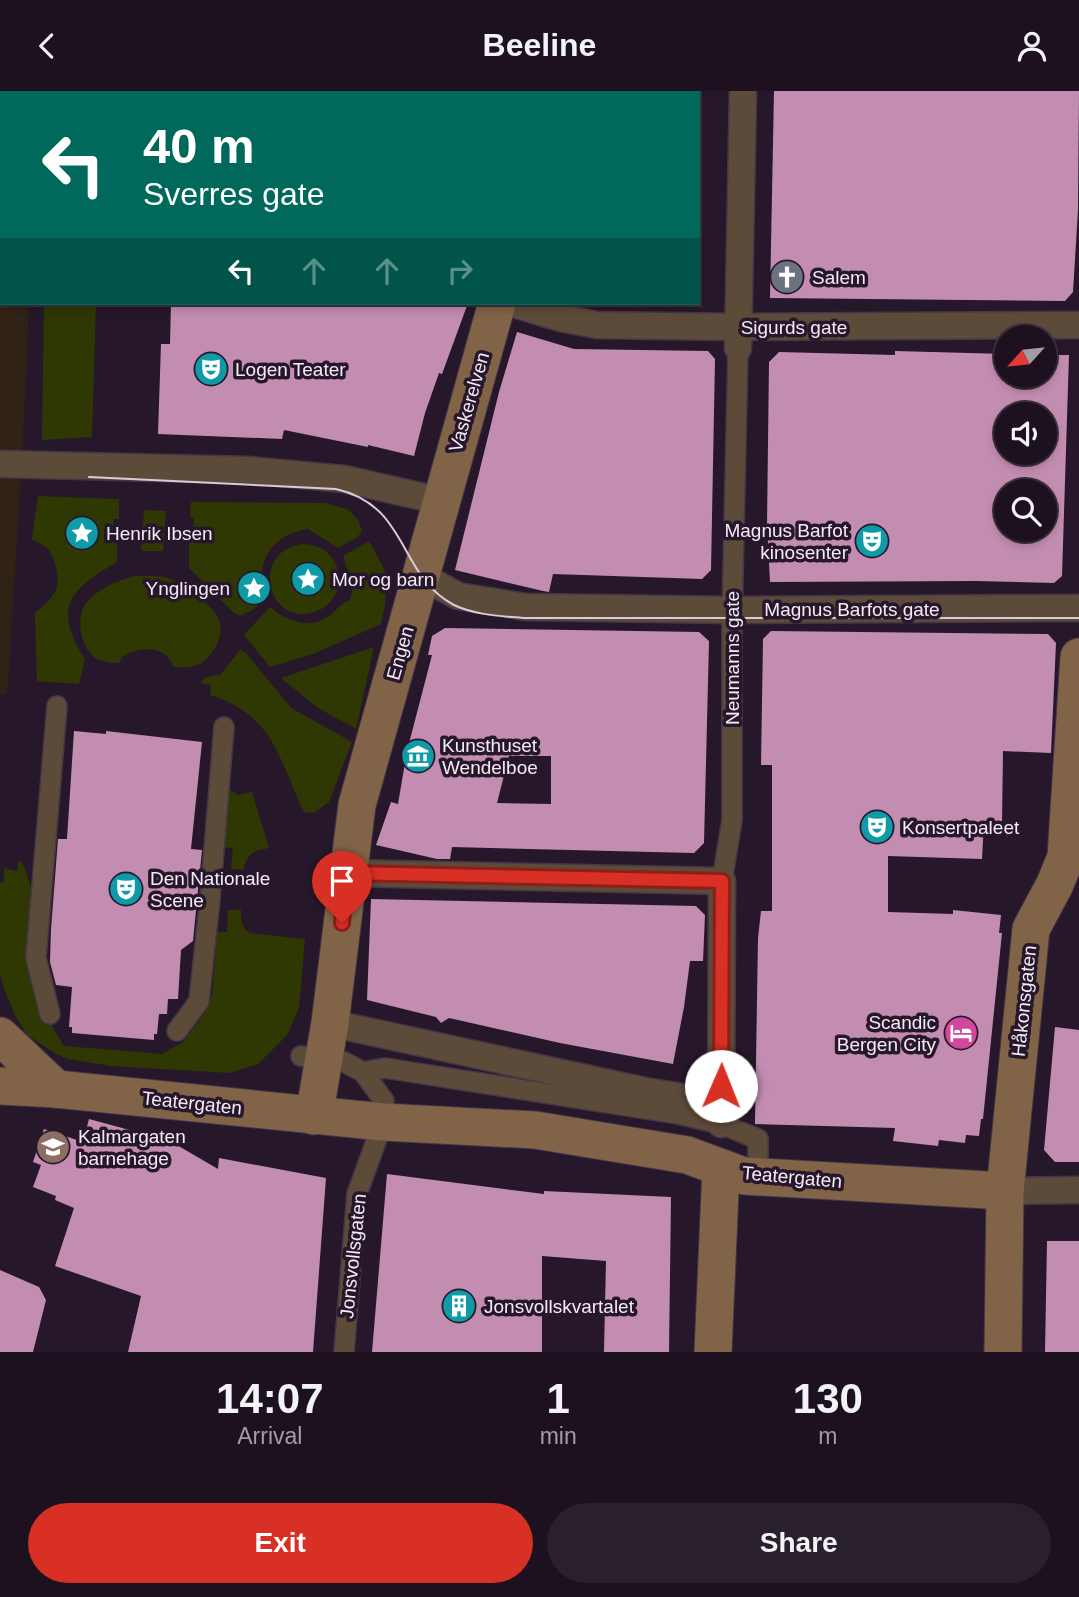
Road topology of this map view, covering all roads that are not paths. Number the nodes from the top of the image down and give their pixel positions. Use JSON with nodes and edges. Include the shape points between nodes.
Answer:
{"nodes":[{"id":1,"x":743,"y":91,"type":"edge"},
{"id":2,"x":496,"y":305,"type":"edge"},
{"id":3,"x":518,"y":305,"type":"edge"},
{"id":4,"x":1079,"y":325,"type":"edge"},
{"id":5,"x":738,"y":337,"type":"junction"},
{"id":6,"x":11,"y":464,"type":"edge"},
{"id":7,"x":441,"y":501,"type":"junction"},
{"id":8,"x":422,"y":576,"type":"junction"},
{"id":9,"x":1079,"y":608,"type":"edge"},
{"id":10,"x":732,"y":610,"type":"junction"},
{"id":11,"x":1079,"y":657,"type":"edge"},
{"id":12,"x":57,"y":706,"type":"dead end"},
{"id":13,"x":224,"y":727,"type":"dead end"},
{"id":14,"x":347,"y":873,"type":"junction"},
{"id":15,"x":722,"y":881,"type":"junction"},
{"id":16,"x":1067,"y":885,"type":"edge"},
{"id":17,"x":50,"y":1014,"type":"dead end"},
{"id":18,"x":330,"y":1023,"type":"junction"},
{"id":19,"x":177,"y":1031,"type":"dead end"},
{"id":20,"x":0,"y":1036,"type":"edge"},
{"id":21,"x":312,"y":1057,"type":"junction"},
{"id":22,"x":722,"y":1066,"type":"junction"},
{"id":23,"x":363,"y":1072,"type":"junction"},
{"id":24,"x":0,"y":1086,"type":"edge"},
{"id":25,"x":56,"y":1089,"type":"junction"},
{"id":26,"x":314,"y":1116,"type":"junction"},
{"id":27,"x":383,"y":1122,"type":"junction"},
{"id":28,"x":721,"y":1124,"type":"junction"},
{"id":29,"x":690,"y":1140,"type":"dead end"},
{"id":30,"x":758,"y":1156,"type":"dead end"},
{"id":31,"x":721,"y":1168,"type":"junction"},
{"id":32,"x":1079,"y":1189,"type":"edge"},
{"id":33,"x":1005,"y":1191,"type":"junction"},
{"id":34,"x":344,"y":1352,"type":"edge"},
{"id":35,"x":713,"y":1352,"type":"edge"},
{"id":36,"x":1003,"y":1352,"type":"edge"}],
"edges":[{"from":1,"to":5,"type":"street","name":"Neumanns gate"},
{"from":2,"to":7,"type":"main road","name":"Vaskerelven"},
{"from":3,"to":5,"type":"street","name":"Sigurds gate","via":[[597,325]]},
{"from":4,"to":5,"type":"street","name":"Sigurds gate"},
{"from":5,"to":10,"type":"street","name":"Neumanns gate"},
{"from":6,"to":7,"type":"street","via":[[249,470],[344,479]]},
{"from":7,"to":8,"type":"main road","name":"Engen"},
{"from":8,"to":10,"type":"street","name":"Magnus Barfots gate","via":[[458,596],[526,607]]},
{"from":8,"to":14,"type":"main road","name":"Engen","via":[[357,805]]},
{"from":9,"to":10,"type":"street","name":"Magnus Barfots gate"},
{"from":10,"to":15,"type":"street","name":"Neumanns gate","via":[[732,820]]},
{"from":11,"to":16,"type":"main road","name":"Håkonsgaten"},
{"from":12,"to":17,"type":"street","via":[[36,958]]},
{"from":13,"to":19,"type":"street","via":[[199,1001]]},
{"from":14,"to":15,"type":"street"},
{"from":14,"to":18,"type":"main road","name":"Engen"},
{"from":15,"to":22,"type":"street","name":"Neumanns gate"},
{"from":16,"to":33,"type":"main road","name":"Håkonsgaten","via":[[1031,929]]},
{"from":18,"to":21,"type":"main road","name":"Engen"},
{"from":18,"to":22,"type":"street","via":[[689,1098],[706,1090]]},
{"from":20,"to":25,"type":"main road"},
{"from":21,"to":23,"type":"street","via":[[344,1062]]},
{"from":21,"to":26,"type":"main road","name":"Engen"},
{"from":22,"to":28,"type":"street","name":"Neumanns gate"},
{"from":23,"to":27,"type":"street","via":[[384,1101]]},
{"from":23,"to":28,"type":"street","via":[[385,1068]]},
{"from":24,"to":25,"type":"main road","name":"Teatergaten"},
{"from":25,"to":26,"type":"main road","name":"Teatergaten"},
{"from":26,"to":27,"type":"main road","name":"Teatergaten"},
{"from":27,"to":31,"type":"main road","name":"Teatergaten","via":[[536,1130],[687,1155]]},
{"from":27,"to":34,"type":"street","name":"Jonsvollsgaten","via":[[357,1194]]},
{"from":28,"to":29,"type":"street","via":[[691,1135]]},
{"from":28,"to":30,"type":"street","via":[[758,1139]]},
{"from":31,"to":33,"type":"main road","name":"Teatergaten","via":[[744,1177]]},
{"from":31,"to":35,"type":"main road"},
{"from":32,"to":33,"type":"street","name":"Teatergaten"},
{"from":33,"to":36,"type":"main road","name":"Håkonsgaten"}]}
